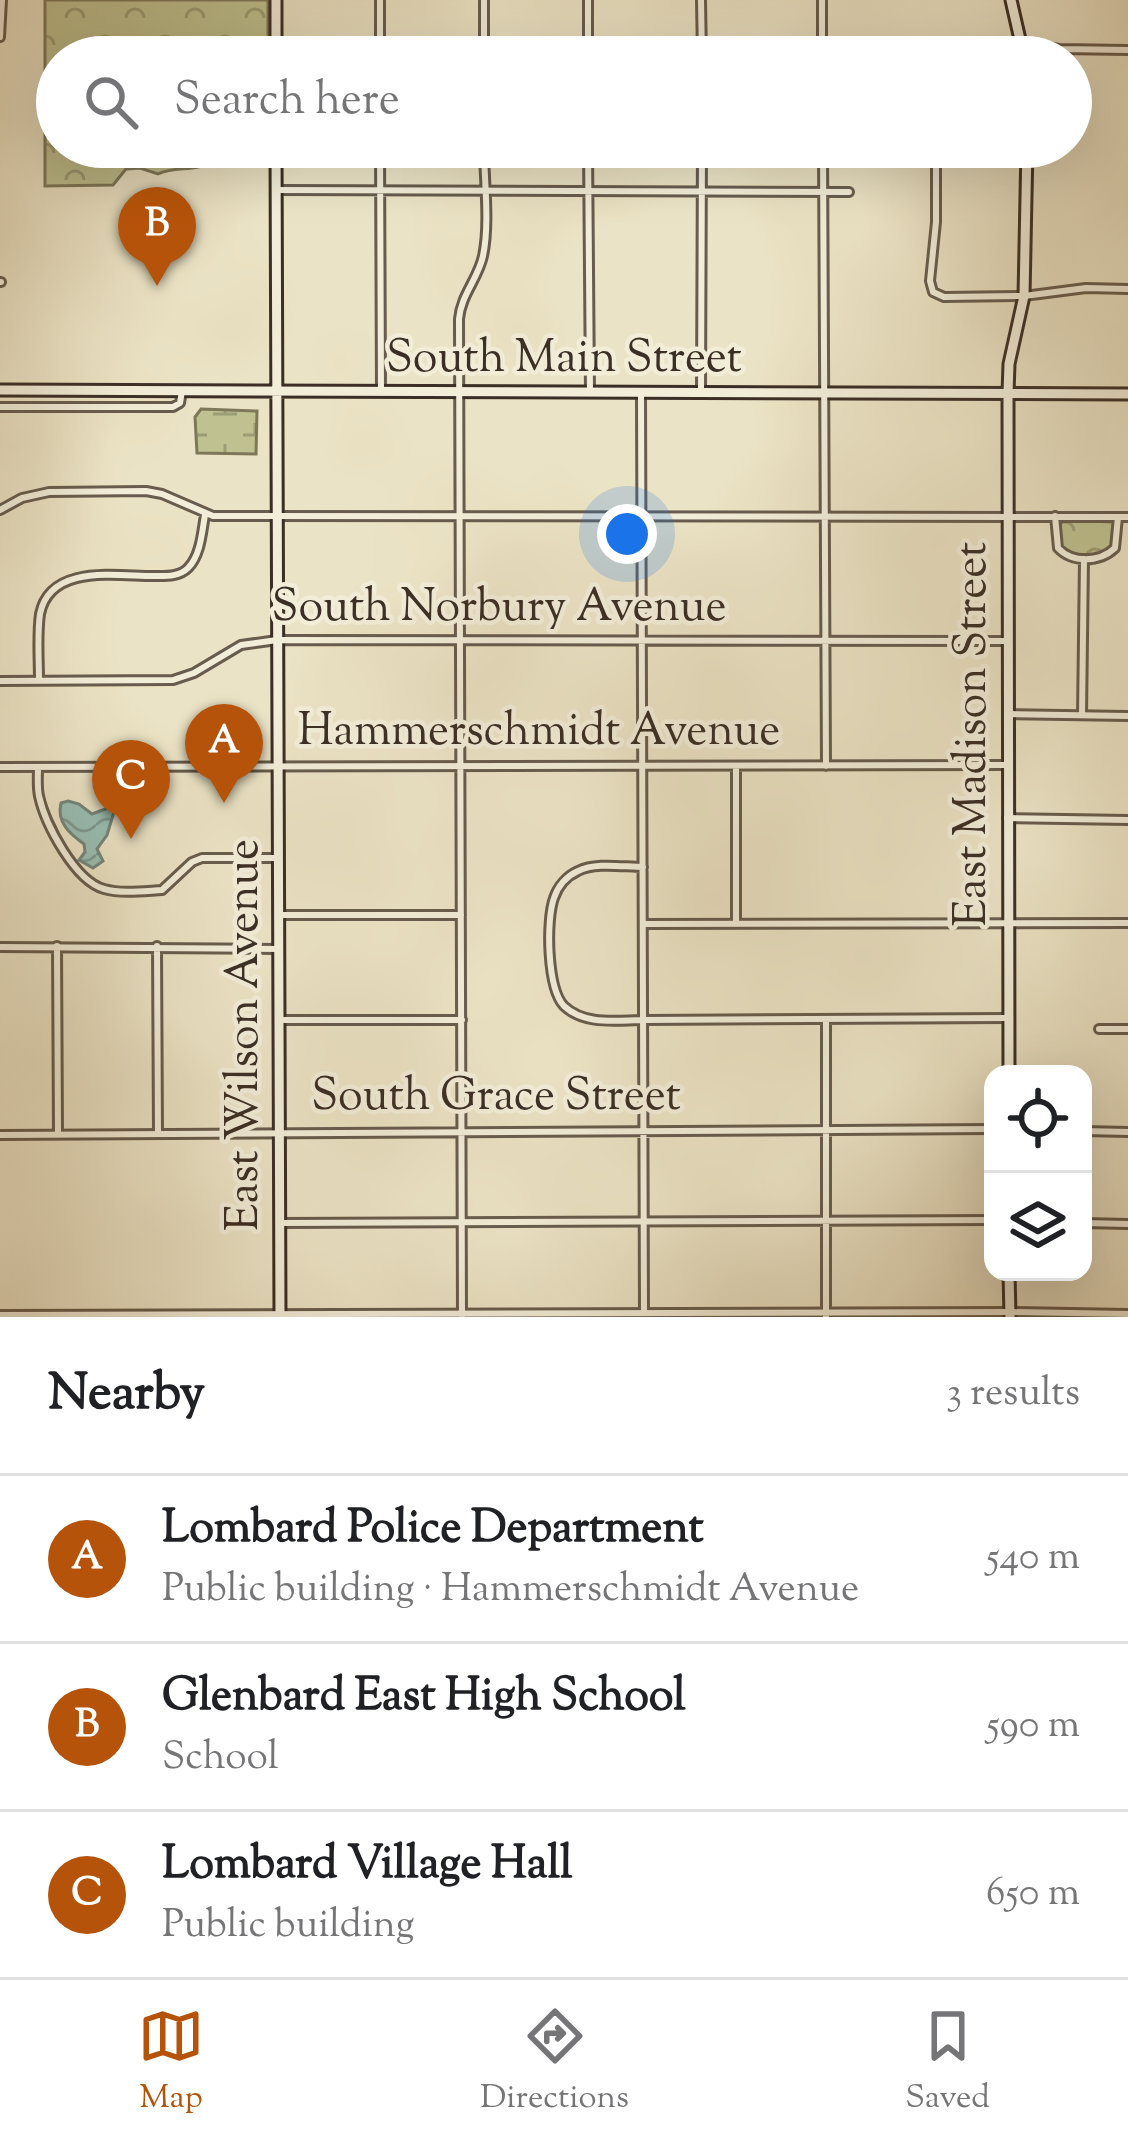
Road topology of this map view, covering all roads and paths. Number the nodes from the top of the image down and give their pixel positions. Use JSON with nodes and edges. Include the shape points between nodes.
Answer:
{"nodes":[{"id":1,"x":2,"y":0,"type":"edge"},
{"id":2,"x":275,"y":0,"type":"edge"},
{"id":3,"x":380,"y":0,"type":"edge"},
{"id":4,"x":484,"y":0,"type":"edge"},
{"id":5,"x":588,"y":0,"type":"edge"},
{"id":6,"x":701,"y":0,"type":"edge"},
{"id":7,"x":822,"y":0,"type":"edge"},
{"id":8,"x":1011,"y":0,"type":"edge"},
{"id":9,"x":276,"y":36,"type":"edge"},
{"id":10,"x":380,"y":36,"type":"edge"},
{"id":11,"x":484,"y":36,"type":"edge"},
{"id":12,"x":588,"y":36,"type":"edge"},
{"id":13,"x":701,"y":36,"type":"edge"},
{"id":14,"x":822,"y":36,"type":"edge"},
{"id":15,"x":1020,"y":36,"type":"edge"},
{"id":16,"x":0,"y":37,"type":"edge"},
{"id":17,"x":1092,"y":49,"type":"edge"},
{"id":18,"x":1128,"y":50,"type":"edge"},
{"id":19,"x":276,"y":168,"type":"edge"},
{"id":20,"x":380,"y":168,"type":"edge"},
{"id":21,"x":484,"y":168,"type":"edge"},
{"id":22,"x":588,"y":168,"type":"edge"},
{"id":23,"x":702,"y":168,"type":"edge"},
{"id":24,"x":823,"y":168,"type":"edge"},
{"id":25,"x":936,"y":168,"type":"edge"},
{"id":26,"x":1027,"y":168,"type":"edge"},
{"id":27,"x":276,"y":190,"type":"junction"},
{"id":28,"x":380,"y":190,"type":"junction"},
{"id":29,"x":484,"y":190,"type":"junction"},
{"id":30,"x":589,"y":190,"type":"junction"},
{"id":31,"x":702,"y":191,"type":"junction"},
{"id":32,"x":823,"y":191,"type":"junction"},
{"id":33,"x":849,"y":193,"type":"dead end"},
{"id":34,"x":1128,"y":289,"type":"edge"},
{"id":35,"x":1024,"y":296,"type":"junction"},
{"id":36,"x":0,"y":390,"type":"edge"},
{"id":37,"x":182,"y":391,"type":"junction"},
{"id":38,"x":275,"y":392,"type":"junction"},
{"id":39,"x":381,"y":392,"type":"junction"},
{"id":40,"x":460,"y":392,"type":"junction"},
{"id":41,"x":590,"y":393,"type":"junction"},
{"id":42,"x":641,"y":393,"type":"junction"},
{"id":43,"x":701,"y":393,"type":"junction"},
{"id":44,"x":1008,"y":393,"type":"junction"},
{"id":45,"x":824,"y":394,"type":"junction"},
{"id":46,"x":1128,"y":394,"type":"edge"},
{"id":47,"x":0,"y":407,"type":"edge"},
{"id":48,"x":0,"y":511,"type":"edge"},
{"id":49,"x":206,"y":515,"type":"junction"},
{"id":50,"x":276,"y":516,"type":"junction"},
{"id":51,"x":459,"y":516,"type":"junction"},
{"id":52,"x":825,"y":516,"type":"junction"},
{"id":53,"x":1055,"y":516,"type":"junction"},
{"id":54,"x":642,"y":517,"type":"junction"},
{"id":55,"x":1007,"y":517,"type":"junction"},
{"id":56,"x":1118,"y":517,"type":"junction"},
{"id":57,"x":1128,"y":517,"type":"edge"},
{"id":58,"x":1084,"y":559,"type":"junction"},
{"id":59,"x":277,"y":640,"type":"junction"},
{"id":60,"x":460,"y":641,"type":"junction"},
{"id":61,"x":825,"y":641,"type":"junction"},
{"id":62,"x":1007,"y":641,"type":"junction"},
{"id":63,"x":644,"y":642,"type":"junction"},
{"id":64,"x":39,"y":681,"type":"junction"},
{"id":65,"x":0,"y":682,"type":"edge"},
{"id":66,"x":1007,"y":714,"type":"junction"},
{"id":67,"x":1082,"y":716,"type":"junction"},
{"id":68,"x":1128,"y":716,"type":"edge"},
{"id":69,"x":1007,"y":765,"type":"junction"},
{"id":70,"x":278,"y":766,"type":"junction"},
{"id":71,"x":461,"y":766,"type":"junction"},
{"id":72,"x":643,"y":766,"type":"junction"},
{"id":73,"x":736,"y":766,"type":"junction"},
{"id":74,"x":826,"y":766,"type":"junction"},
{"id":75,"x":0,"y":767,"type":"edge"},
{"id":76,"x":38,"y":767,"type":"junction"},
{"id":77,"x":1007,"y":818,"type":"junction"},
{"id":78,"x":1128,"y":820,"type":"edge"},
{"id":79,"x":278,"y":858,"type":"junction"},
{"id":80,"x":643,"y":867,"type":"junction"},
{"id":81,"x":461,"y":915,"type":"junction"},
{"id":82,"x":279,"y":916,"type":"junction"},
{"id":83,"x":1008,"y":922,"type":"junction"},
{"id":84,"x":1128,"y":923,"type":"edge"},
{"id":85,"x":643,"y":924,"type":"junction"},
{"id":86,"x":736,"y":925,"type":"junction"},
{"id":87,"x":0,"y":946,"type":"edge"},
{"id":88,"x":57,"y":946,"type":"junction"},
{"id":89,"x":158,"y":946,"type":"junction"},
{"id":90,"x":279,"y":949,"type":"junction"},
{"id":91,"x":1008,"y":1018,"type":"junction"},
{"id":92,"x":280,"y":1020,"type":"junction"},
{"id":93,"x":462,"y":1020,"type":"junction"},
{"id":94,"x":644,"y":1020,"type":"junction"},
{"id":95,"x":826,"y":1020,"type":"junction"},
{"id":96,"x":1099,"y":1029,"type":"dead end"},
{"id":97,"x":1128,"y":1029,"type":"edge"},
{"id":98,"x":1009,"y":1065,"type":"edge"},
{"id":99,"x":826,"y":1128,"type":"junction"},
{"id":100,"x":984,"y":1129,"type":"edge"},
{"id":101,"x":280,"y":1131,"type":"junction"},
{"id":102,"x":460,"y":1131,"type":"junction"},
{"id":103,"x":643,"y":1131,"type":"junction"},
{"id":104,"x":1092,"y":1131,"type":"edge"},
{"id":105,"x":1128,"y":1132,"type":"edge"},
{"id":106,"x":0,"y":1135,"type":"edge"},
{"id":107,"x":158,"y":1135,"type":"junction"},
{"id":108,"x":58,"y":1136,"type":"junction"},
{"id":109,"x":984,"y":1220,"type":"edge"},
{"id":110,"x":280,"y":1222,"type":"junction"},
{"id":111,"x":461,"y":1222,"type":"junction"},
{"id":112,"x":644,"y":1222,"type":"junction"},
{"id":113,"x":826,"y":1222,"type":"junction"},
{"id":114,"x":1092,"y":1222,"type":"edge"},
{"id":115,"x":1128,"y":1223,"type":"edge"},
{"id":116,"x":1010,"y":1281,"type":"edge"},
{"id":117,"x":1010,"y":1314,"type":"edge"},
{"id":118,"x":0,"y":1315,"type":"edge"},
{"id":119,"x":462,"y":1315,"type":"edge"},
{"id":120,"x":644,"y":1315,"type":"edge"},
{"id":121,"x":826,"y":1315,"type":"edge"},
{"id":122,"x":1128,"y":1315,"type":"edge"},
{"id":123,"x":280,"y":1316,"type":"edge"}],
"edges":[{"from":1,"to":16,"type":"street"},
{"from":2,"to":9,"type":"street"},
{"from":3,"to":10,"type":"street"},
{"from":4,"to":11,"type":"street"},
{"from":5,"to":12,"type":"street"},
{"from":6,"to":13,"type":"street"},
{"from":7,"to":14,"type":"street"},
{"from":8,"to":15,"type":"street"},
{"from":17,"to":18,"type":"street"},
{"from":19,"to":27,"type":"street","name":"East Wilson Avenue"},
{"from":20,"to":28,"type":"street"},
{"from":21,"to":29,"type":"street"},
{"from":22,"to":30,"type":"street"},
{"from":23,"to":31,"type":"street"},
{"from":24,"to":32,"type":"street"},
{"from":25,"to":35,"type":"street","via":[[934,292]]},
{"from":26,"to":35,"type":"street","name":"East Madison Street"},
{"from":27,"to":28,"type":"street"},
{"from":27,"to":38,"type":"street","name":"East Wilson Avenue"},
{"from":28,"to":29,"type":"street"},
{"from":28,"to":39,"type":"street"},
{"from":29,"to":30,"type":"street"},
{"from":29,"to":40,"type":"street","via":[[484,252],[459,314]]},
{"from":30,"to":31,"type":"street"},
{"from":30,"to":41,"type":"street"},
{"from":31,"to":32,"type":"street"},
{"from":31,"to":43,"type":"street"},
{"from":32,"to":33,"type":"street"},
{"from":32,"to":45,"type":"street"},
{"from":34,"to":35,"type":"street"},
{"from":35,"to":44,"type":"street","name":"East Madison Street"},
{"from":36,"to":37,"type":"street","name":"South Main Street"},
{"from":37,"to":38,"type":"street","name":"South Main Street"},
{"from":37,"to":47,"type":"street","via":[[173,407]]},
{"from":38,"to":39,"type":"street","name":"South Main Street"},
{"from":38,"to":50,"type":"street","name":"East Wilson Avenue"},
{"from":39,"to":40,"type":"street","name":"South Main Street"},
{"from":40,"to":41,"type":"street","name":"South Main Street"},
{"from":40,"to":51,"type":"street"},
{"from":41,"to":42,"type":"street","name":"South Main Street"},
{"from":42,"to":43,"type":"street","name":"South Main Street"},
{"from":42,"to":54,"type":"street"},
{"from":43,"to":45,"type":"street","name":"South Main Street"},
{"from":44,"to":45,"type":"street","name":"South Main Street"},
{"from":44,"to":46,"type":"street","name":"South Main Street"},
{"from":44,"to":55,"type":"street","name":"East Madison Street"},
{"from":45,"to":52,"type":"street"},
{"from":48,"to":49,"type":"street","via":[[50,492],[150,491]]},
{"from":49,"to":50,"type":"street"},
{"from":49,"to":64,"type":"street","via":[[195,557],[180,573],[81,577],[53,590],[40,615]]},
{"from":50,"to":51,"type":"street"},
{"from":50,"to":59,"type":"street","name":"East Wilson Avenue"},
{"from":51,"to":54,"type":"street"},
{"from":51,"to":60,"type":"street"},
{"from":52,"to":54,"type":"street"},
{"from":52,"to":55,"type":"street"},
{"from":52,"to":61,"type":"street"},
{"from":53,"to":55,"type":"street"},
{"from":53,"to":56,"type":"street"},
{"from":53,"to":58,"type":"street","via":[[1058,548]]},
{"from":54,"to":63,"type":"street"},
{"from":55,"to":62,"type":"street","name":"East Madison Street"},
{"from":56,"to":57,"type":"street"},
{"from":56,"to":58,"type":"street","via":[[1115,548]]},
{"from":58,"to":67,"type":"street"},
{"from":59,"to":60,"type":"street","name":"South Norbury Avenue"},
{"from":59,"to":64,"type":"street","name":"South Norbury Avenue","via":[[241,645],[172,680]]},
{"from":59,"to":70,"type":"street","name":"East Wilson Avenue"},
{"from":60,"to":63,"type":"street","name":"South Norbury Avenue"},
{"from":60,"to":71,"type":"street"},
{"from":61,"to":62,"type":"street","name":"South Norbury Avenue"},
{"from":61,"to":63,"type":"street","name":"South Norbury Avenue"},
{"from":61,"to":74,"type":"street"},
{"from":62,"to":66,"type":"street","name":"East Madison Street"},
{"from":63,"to":72,"type":"street"},
{"from":64,"to":65,"type":"street","name":"South Norbury Avenue"},
{"from":66,"to":67,"type":"street"},
{"from":66,"to":69,"type":"street","name":"East Madison Street"},
{"from":67,"to":68,"type":"street"},
{"from":69,"to":74,"type":"street","name":"Hammerschmidt Avenue"},
{"from":69,"to":77,"type":"street","name":"East Madison Street"},
{"from":70,"to":71,"type":"street","name":"Hammerschmidt Avenue"},
{"from":70,"to":76,"type":"street","name":"Hammerschmidt Avenue"},
{"from":70,"to":79,"type":"street","name":"East Wilson Avenue"},
{"from":71,"to":72,"type":"street","name":"Hammerschmidt Avenue"},
{"from":71,"to":81,"type":"street"},
{"from":72,"to":73,"type":"street","name":"Hammerschmidt Avenue"},
{"from":72,"to":80,"type":"street"},
{"from":73,"to":74,"type":"street","name":"Hammerschmidt Avenue"},
{"from":73,"to":86,"type":"street"},
{"from":75,"to":76,"type":"street","name":"Hammerschmidt Avenue"},
{"from":76,"to":79,"type":"street","via":[[46,814],[72,866],[96,886],[162,890],[202,858]]},
{"from":77,"to":78,"type":"street"},
{"from":77,"to":83,"type":"street","name":"East Madison Street"},
{"from":79,"to":82,"type":"street","name":"East Wilson Avenue"},
{"from":80,"to":85,"type":"street"},
{"from":80,"to":94,"type":"street","via":[[590,867],[565,880],[551,911],[551,974],[557,995],[577,1015]]},
{"from":81,"to":82,"type":"street"},
{"from":81,"to":93,"type":"street"},
{"from":82,"to":90,"type":"street","name":"East Wilson Avenue"},
{"from":83,"to":84,"type":"street"},
{"from":83,"to":86,"type":"street"},
{"from":83,"to":91,"type":"street","name":"East Madison Street"},
{"from":85,"to":86,"type":"street"},
{"from":85,"to":94,"type":"street"},
{"from":87,"to":88,"type":"street"},
{"from":88,"to":89,"type":"street"},
{"from":88,"to":108,"type":"street"},
{"from":89,"to":90,"type":"street"},
{"from":89,"to":107,"type":"street"},
{"from":90,"to":92,"type":"street","name":"East Wilson Avenue"},
{"from":91,"to":95,"type":"street"},
{"from":91,"to":98,"type":"street","name":"East Madison Street"},
{"from":92,"to":93,"type":"street"},
{"from":92,"to":101,"type":"street","name":"East Wilson Avenue"},
{"from":93,"to":102,"type":"street"},
{"from":94,"to":95,"type":"street"},
{"from":94,"to":103,"type":"street"},
{"from":95,"to":99,"type":"street"},
{"from":96,"to":97,"type":"street"},
{"from":99,"to":100,"type":"street","name":"South Grace Street"},
{"from":99,"to":103,"type":"street","name":"South Grace Street"},
{"from":99,"to":113,"type":"street"},
{"from":101,"to":102,"type":"street","name":"South Grace Street"},
{"from":101,"to":107,"type":"street","name":"South Grace Street"},
{"from":101,"to":110,"type":"street","name":"East Wilson Avenue"},
{"from":102,"to":103,"type":"street","name":"South Grace Street"},
{"from":102,"to":111,"type":"street"},
{"from":103,"to":112,"type":"street"},
{"from":104,"to":105,"type":"street"},
{"from":106,"to":108,"type":"street","name":"South Grace Street"},
{"from":107,"to":108,"type":"street","name":"South Grace Street"},
{"from":109,"to":113,"type":"street"},
{"from":110,"to":111,"type":"street"},
{"from":110,"to":123,"type":"street","name":"East Wilson Avenue"},
{"from":111,"to":112,"type":"street"},
{"from":111,"to":119,"type":"street"},
{"from":112,"to":113,"type":"street"},
{"from":112,"to":120,"type":"street"},
{"from":113,"to":121,"type":"street"},
{"from":114,"to":115,"type":"street"},
{"from":116,"to":117,"type":"street"},
{"from":117,"to":121,"type":"street"},
{"from":117,"to":122,"type":"street"},
{"from":118,"to":123,"type":"street"},
{"from":119,"to":120,"type":"street"},
{"from":119,"to":123,"type":"street"},
{"from":120,"to":121,"type":"street"}]}
